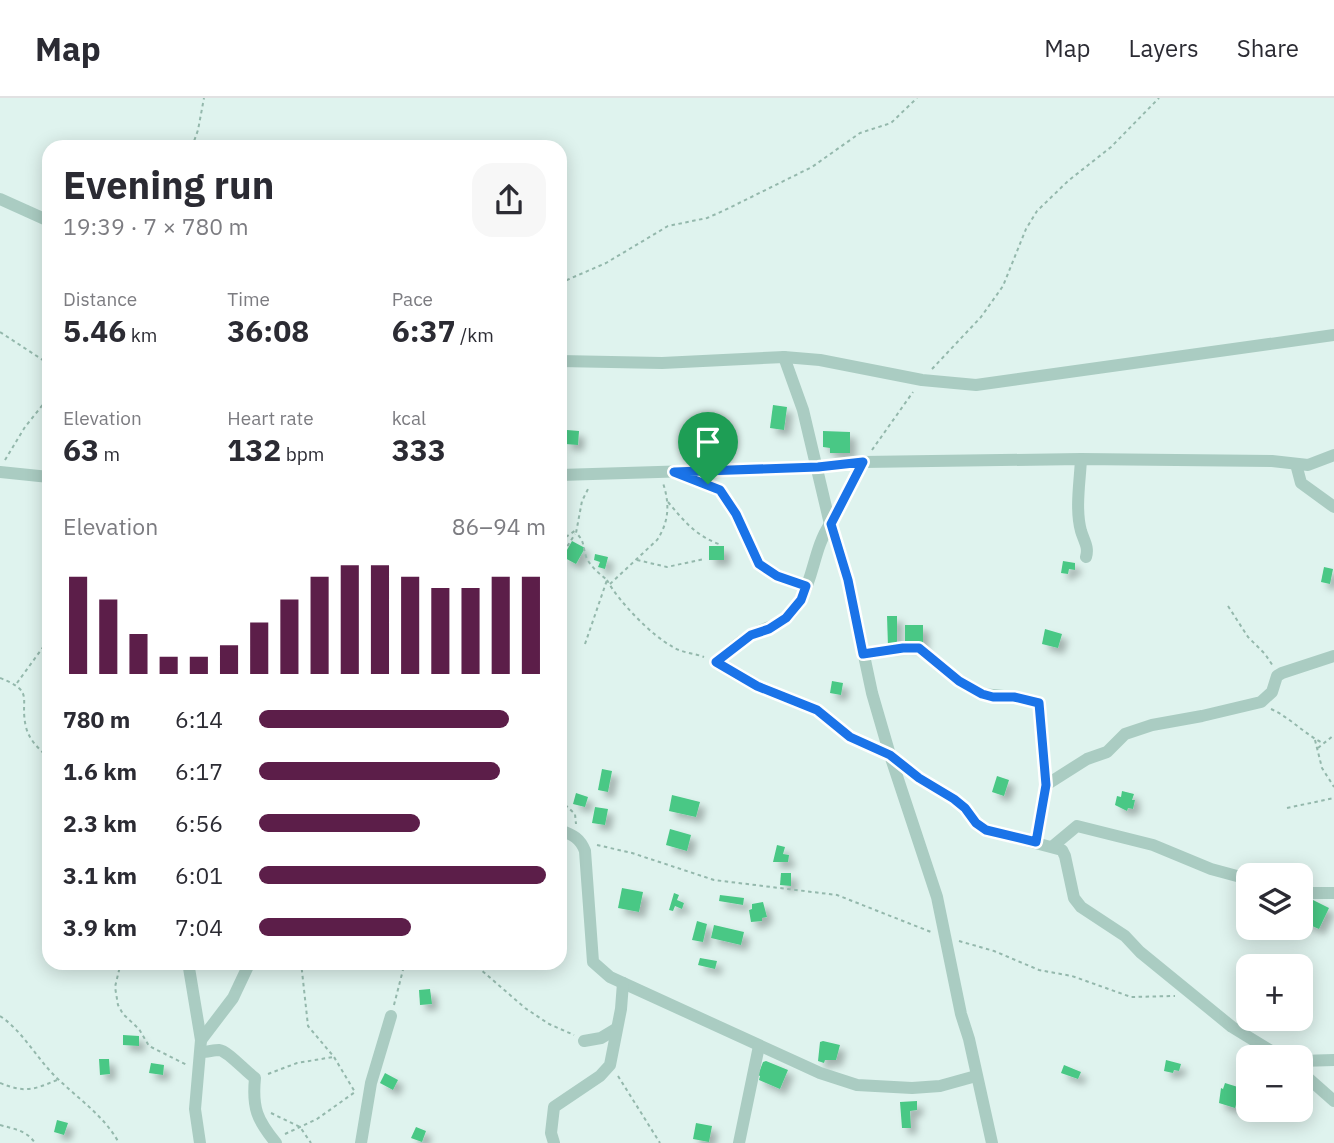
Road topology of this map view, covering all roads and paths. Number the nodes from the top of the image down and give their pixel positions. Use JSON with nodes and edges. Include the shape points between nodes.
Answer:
{"nodes":[{"id":1,"x":204,"y":98,"type":"edge"},
{"id":2,"x":917,"y":98,"type":"edge"},
{"id":3,"x":1159,"y":98,"type":"edge"},
{"id":4,"x":194,"y":140,"type":"edge"},
{"id":5,"x":0,"y":199,"type":"edge"},
{"id":6,"x":42,"y":218,"type":"edge"},
{"id":7,"x":567,"y":280,"type":"edge"},
{"id":8,"x":0,"y":332,"type":"edge"},
{"id":9,"x":1334,"y":335,"type":"edge"},
{"id":10,"x":784,"y":357,"type":"junction"},
{"id":11,"x":42,"y":359,"type":"edge"},
{"id":12,"x":567,"y":361,"type":"edge"},
{"id":13,"x":922,"y":380,"type":"junction"},
{"id":14,"x":42,"y":406,"type":"edge"},
{"id":15,"x":1334,"y":455,"type":"edge"},
{"id":16,"x":1081,"y":458,"type":"junction"},
{"id":17,"x":863,"y":462,"type":"junction"},
{"id":18,"x":1296,"y":464,"type":"junction"},
{"id":19,"x":2,"y":466,"type":"edge"},
{"id":20,"x":818,"y":467,"type":"junction"},
{"id":21,"x":660,"y":473,"type":"junction"},
{"id":22,"x":42,"y":475,"type":"edge"},
{"id":23,"x":567,"y":475,"type":"edge"},
{"id":24,"x":598,"y":476,"type":"junction"},
{"id":25,"x":697,"y":480,"type":"dead end"},
{"id":26,"x":667,"y":501,"type":"junction"},
{"id":27,"x":1334,"y":507,"type":"edge"},
{"id":28,"x":831,"y":524,"type":"junction"},
{"id":29,"x":577,"y":532,"type":"junction"},
{"id":30,"x":567,"y":537,"type":"edge"},
{"id":31,"x":719,"y":544,"type":"dead end"},
{"id":32,"x":567,"y":547,"type":"edge"},
{"id":33,"x":1086,"y":557,"type":"dead end"},
{"id":34,"x":705,"y":559,"type":"dead end"},
{"id":35,"x":636,"y":560,"type":"junction"},
{"id":36,"x":607,"y":580,"type":"junction"},
{"id":37,"x":609,"y":584,"type":"junction"},
{"id":38,"x":806,"y":586,"type":"junction"},
{"id":39,"x":1228,"y":606,"type":"dead end"},
{"id":40,"x":584,"y":644,"type":"dead end"},
{"id":41,"x":42,"y":649,"type":"edge"},
{"id":42,"x":863,"y":654,"type":"junction"},
{"id":43,"x":1334,"y":656,"type":"edge"},
{"id":44,"x":716,"y":662,"type":"junction"},
{"id":45,"x":1277,"y":676,"type":"junction"},
{"id":46,"x":0,"y":678,"type":"edge"},
{"id":47,"x":17,"y":684,"type":"junction"},
{"id":48,"x":1261,"y":702,"type":"junction"},
{"id":49,"x":1334,"y":735,"type":"edge"},
{"id":50,"x":1315,"y":739,"type":"junction"},
{"id":51,"x":1323,"y":743,"type":"junction"},
{"id":52,"x":1317,"y":748,"type":"junction"},
{"id":53,"x":42,"y":751,"type":"edge"},
{"id":54,"x":890,"y":757,"type":"junction"},
{"id":55,"x":1046,"y":785,"type":"junction"},
{"id":56,"x":1334,"y":787,"type":"edge"},
{"id":57,"x":1334,"y":798,"type":"edge"},
{"id":58,"x":567,"y":807,"type":"edge"},
{"id":59,"x":1287,"y":808,"type":"dead end"},
{"id":60,"x":567,"y":834,"type":"edge"},
{"id":61,"x":578,"y":839,"type":"junction"},
{"id":62,"x":1036,"y":842,"type":"junction"},
{"id":63,"x":1053,"y":846,"type":"junction"},
{"id":64,"x":1236,"y":876,"type":"edge"},
{"id":65,"x":1313,"y":893,"type":"edge"},
{"id":66,"x":1334,"y":893,"type":"edge"},
{"id":67,"x":946,"y":937,"type":"junction"},
{"id":68,"x":119,"y":970,"type":"edge"},
{"id":69,"x":189,"y":970,"type":"edge"},
{"id":70,"x":246,"y":970,"type":"edge"},
{"id":71,"x":302,"y":970,"type":"edge"},
{"id":72,"x":403,"y":970,"type":"edge"},
{"id":73,"x":623,"y":983,"type":"junction"},
{"id":74,"x":1198,"y":1000,"type":"junction"},
{"id":75,"x":0,"y":1016,"type":"edge"},
{"id":76,"x":391,"y":1016,"type":"joint"},
{"id":77,"x":616,"y":1029,"type":"junction"},
{"id":78,"x":584,"y":1041,"type":"dead end"},
{"id":79,"x":1261,"y":1045,"type":"edge"},
{"id":80,"x":201,"y":1046,"type":"junction"},
{"id":81,"x":759,"y":1046,"type":"junction"},
{"id":82,"x":334,"y":1057,"type":"junction"},
{"id":83,"x":1334,"y":1060,"type":"edge"},
{"id":84,"x":1313,"y":1061,"type":"edge"},
{"id":85,"x":199,"y":1071,"type":"junction"},
{"id":86,"x":976,"y":1076,"type":"junction"},
{"id":87,"x":255,"y":1078,"type":"junction"},
{"id":88,"x":58,"y":1079,"type":"junction"},
{"id":89,"x":1313,"y":1082,"type":"edge"},
{"id":90,"x":0,"y":1083,"type":"edge"},
{"id":91,"x":371,"y":1083,"type":"junction"},
{"id":92,"x":355,"y":1092,"type":"junction"},
{"id":93,"x":253,"y":1101,"type":"junction"},
{"id":94,"x":1334,"y":1101,"type":"edge"},
{"id":95,"x":0,"y":1125,"type":"edge"},
{"id":96,"x":300,"y":1127,"type":"junction"},
{"id":97,"x":275,"y":1141,"type":"edge"},
{"id":98,"x":35,"y":1143,"type":"edge"},
{"id":99,"x":119,"y":1143,"type":"edge"},
{"id":100,"x":200,"y":1143,"type":"edge"},
{"id":101,"x":311,"y":1143,"type":"edge"},
{"id":102,"x":361,"y":1143,"type":"edge"},
{"id":103,"x":554,"y":1143,"type":"edge"},
{"id":104,"x":739,"y":1143,"type":"edge"},
{"id":105,"x":992,"y":1143,"type":"edge"}],
"edges":[{"from":1,"to":4,"type":"path"},
{"from":2,"to":7,"type":"path","via":[[891,123],[860,133],[812,167],[716,214],[668,226]]},
{"from":3,"to":13,"type":"path","via":[[1037,211],[1003,286],[981,317]]},
{"from":5,"to":6,"type":"street"},
{"from":8,"to":11,"type":"path"},
{"from":9,"to":13,"type":"street","via":[[976,385]]},
{"from":10,"to":12,"type":"street","via":[[662,363]]},
{"from":10,"to":13,"type":"street"},
{"from":10,"to":20,"type":"street"},
{"from":13,"to":17,"type":"path"},
{"from":14,"to":19,"type":"path"},
{"from":15,"to":18,"type":"street","via":[[1308,465]]},
{"from":16,"to":17,"type":"street"},
{"from":16,"to":18,"type":"street"},
{"from":16,"to":33,"type":"street","via":[[1079,511]]},
{"from":17,"to":20,"type":"street"},
{"from":17,"to":28,"type":"path"},
{"from":18,"to":27,"type":"street","via":[[1301,483]]},
{"from":19,"to":22,"type":"street"},
{"from":20,"to":21,"type":"street"},
{"from":20,"to":28,"type":"street"},
{"from":21,"to":24,"type":"street"},
{"from":21,"to":26,"type":"path"},
{"from":23,"to":24,"type":"street"},
{"from":24,"to":29,"type":"path","via":[[584,495]]},
{"from":25,"to":38,"type":"path","via":[[727,498],[759,564]]},
{"from":26,"to":31,"type":"path","via":[[682,520]]},
{"from":26,"to":35,"type":"path","via":[[662,532]]},
{"from":28,"to":38,"type":"street","via":[[819,544]]},
{"from":28,"to":42,"type":"street"},
{"from":29,"to":30,"type":"path"},
{"from":29,"to":32,"type":"path"},
{"from":29,"to":36,"type":"path","via":[[588,560]]},
{"from":34,"to":35,"type":"path","via":[[667,567]]},
{"from":35,"to":37,"type":"path"},
{"from":36,"to":37,"type":"path"},
{"from":36,"to":40,"type":"path"},
{"from":37,"to":44,"type":"path","via":[[671,647]]},
{"from":38,"to":44,"type":"street","via":[[786,618],[751,635]]},
{"from":39,"to":45,"type":"path"},
{"from":41,"to":47,"type":"path"},
{"from":42,"to":54,"type":"street"},
{"from":42,"to":55,"type":"street","via":[[919,648],[982,694],[1039,703]]},
{"from":43,"to":45,"type":"street"},
{"from":44,"to":54,"type":"path","via":[[757,686],[817,710],[850,737]]},
{"from":45,"to":48,"type":"street","via":[[1272,692]]},
{"from":46,"to":47,"type":"path"},
{"from":47,"to":53,"type":"path","via":[[25,699],[26,729]]},
{"from":48,"to":50,"type":"path"},
{"from":48,"to":55,"type":"street","via":[[1125,734],[1107,752]]},
{"from":49,"to":51,"type":"path"},
{"from":50,"to":51,"type":"path"},
{"from":50,"to":52,"type":"path"},
{"from":51,"to":52,"type":"path"},
{"from":52,"to":56,"type":"path"},
{"from":54,"to":62,"type":"street","via":[[954,799],[986,830]]},
{"from":54,"to":67,"type":"street"},
{"from":55,"to":62,"type":"street"},
{"from":57,"to":59,"type":"path"},
{"from":58,"to":61,"type":"path","via":[[575,814]]},
{"from":60,"to":61,"type":"street"},
{"from":61,"to":67,"type":"path","via":[[714,880],[837,895]]},
{"from":61,"to":73,"type":"street","via":[[587,862],[593,962]]},
{"from":62,"to":63,"type":"street"},
{"from":63,"to":64,"type":"street","via":[[1077,825],[1153,845]]},
{"from":63,"to":74,"type":"street","via":[[1065,856],[1074,898],[1081,908],[1125,936]]},
{"from":65,"to":66,"type":"street"},
{"from":67,"to":74,"type":"path","via":[[1131,997]]},
{"from":67,"to":86,"type":"street"},
{"from":68,"to":85,"type":"path","via":[[115,987],[123,1014],[149,1046]]},
{"from":69,"to":80,"type":"street"},
{"from":70,"to":80,"type":"street"},
{"from":71,"to":82,"type":"path","via":[[308,1026]]},
{"from":72,"to":76,"type":"path"},
{"from":73,"to":77,"type":"street"},
{"from":73,"to":81,"type":"street"},
{"from":74,"to":79,"type":"street"},
{"from":75,"to":88,"type":"path"},
{"from":76,"to":91,"type":"street"},
{"from":77,"to":78,"type":"street"},
{"from":77,"to":103,"type":"street","via":[[610,1065],[554,1107]]},
{"from":80,"to":85,"type":"street"},
{"from":80,"to":87,"type":"street","via":[[231,1055]]},
{"from":81,"to":86,"type":"street","via":[[857,1085],[940,1086]]},
{"from":81,"to":104,"type":"street"},
{"from":82,"to":87,"type":"path","via":[[297,1063]]},
{"from":82,"to":92,"type":"path"},
{"from":83,"to":84,"type":"street"},
{"from":85,"to":100,"type":"street","via":[[195,1109]]},
{"from":86,"to":105,"type":"street"},
{"from":87,"to":93,"type":"street"},
{"from":88,"to":90,"type":"path","via":[[32,1090]]},
{"from":88,"to":99,"type":"path","via":[[91,1108]]},
{"from":89,"to":94,"type":"street"},
{"from":91,"to":92,"type":"path"},
{"from":91,"to":102,"type":"street"},
{"from":92,"to":96,"type":"path"},
{"from":93,"to":96,"type":"path"},
{"from":93,"to":97,"type":"street","via":[[260,1121]]},
{"from":95,"to":98,"type":"path","via":[[23,1131]]},
{"from":96,"to":97,"type":"path"},
{"from":96,"to":101,"type":"path"}]}
